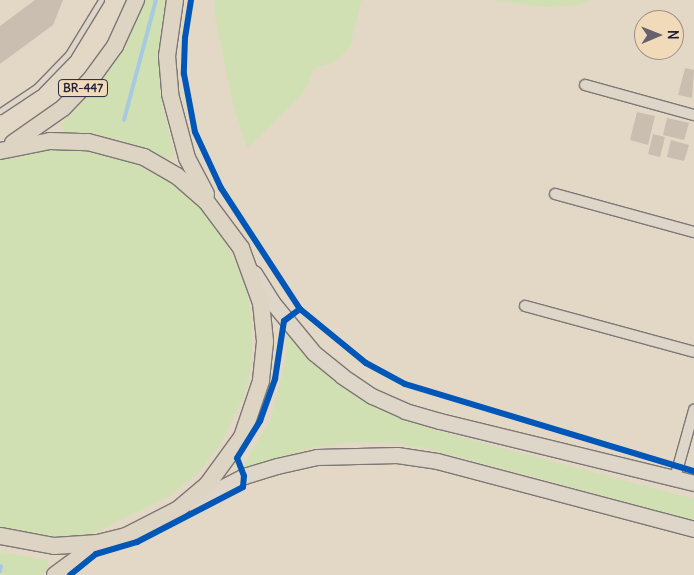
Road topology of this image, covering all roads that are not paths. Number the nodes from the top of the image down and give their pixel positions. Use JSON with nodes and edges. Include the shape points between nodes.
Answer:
{"nodes":[{"id":1,"x":101,"y":0,"type":"edge"},
{"id":2,"x":136,"y":0,"type":"edge"},
{"id":3,"x":175,"y":0,"type":"edge"},
{"id":4,"x":584,"y":86,"type":"dead end"},
{"id":5,"x":0,"y":111,"type":"edge"},
{"id":6,"x":694,"y":115,"type":"edge"},
{"id":7,"x":0,"y":150,"type":"edge"},
{"id":8,"x":555,"y":194,"type":"dead end"},
{"id":9,"x":219,"y":215,"type":"junction"},
{"id":10,"x":694,"y":232,"type":"edge"},
{"id":11,"x":249,"y":265,"type":"junction"},
{"id":12,"x":525,"y":306,"type":"dead end"},
{"id":13,"x":694,"y":352,"type":"edge"},
{"id":14,"x":694,"y":410,"type":"edge"},
{"id":15,"x":675,"y":478,"type":"junction"},
{"id":16,"x":694,"y":483,"type":"edge"},
{"id":17,"x":178,"y":510,"type":"junction"},
{"id":18,"x":694,"y":528,"type":"edge"},
{"id":19,"x":0,"y":536,"type":"edge"},
{"id":20,"x":98,"y":543,"type":"junction"},
{"id":21,"x":55,"y":575,"type":"edge"}],
"edges":[{"from":1,"to":5,"type":"lane","via":[[68,54],[36,87]]},
{"from":2,"to":7,"type":"main road","number":"BR-447","via":[[115,46],[78,94],[47,121]]},
{"from":3,"to":9,"type":"main road","number":"BR-447","via":[[167,56],[174,116],[187,158]]},
{"from":4,"to":6,"type":"street"},
{"from":7,"to":9,"type":"main road","number":"BR-447","via":[[69,141],[126,150],[177,176]]},
{"from":8,"to":10,"type":"street"},
{"from":9,"to":11,"type":"main road","number":"BR-447"},
{"from":11,"to":15,"type":"main road","via":[[272,302],[314,353],[372,396],[405,411],[440,421]]},
{"from":11,"to":17,"type":"main road","number":"BR-447","via":[[261,303],[265,342],[257,401],[242,437],[220,470]]},
{"from":12,"to":13,"type":"street"},
{"from":14,"to":15,"type":"street"},
{"from":15,"to":16,"type":"main road"},
{"from":17,"to":18,"type":"main road","via":[[229,483],[277,466],[317,457],[365,454],[437,462]]},
{"from":17,"to":20,"type":"main road","number":"BR-447","via":[[135,532]]},
{"from":19,"to":20,"type":"main road","number":"BR-447","via":[[54,546]]},
{"from":20,"to":21,"type":"main road","number":"BR-447"}]}
